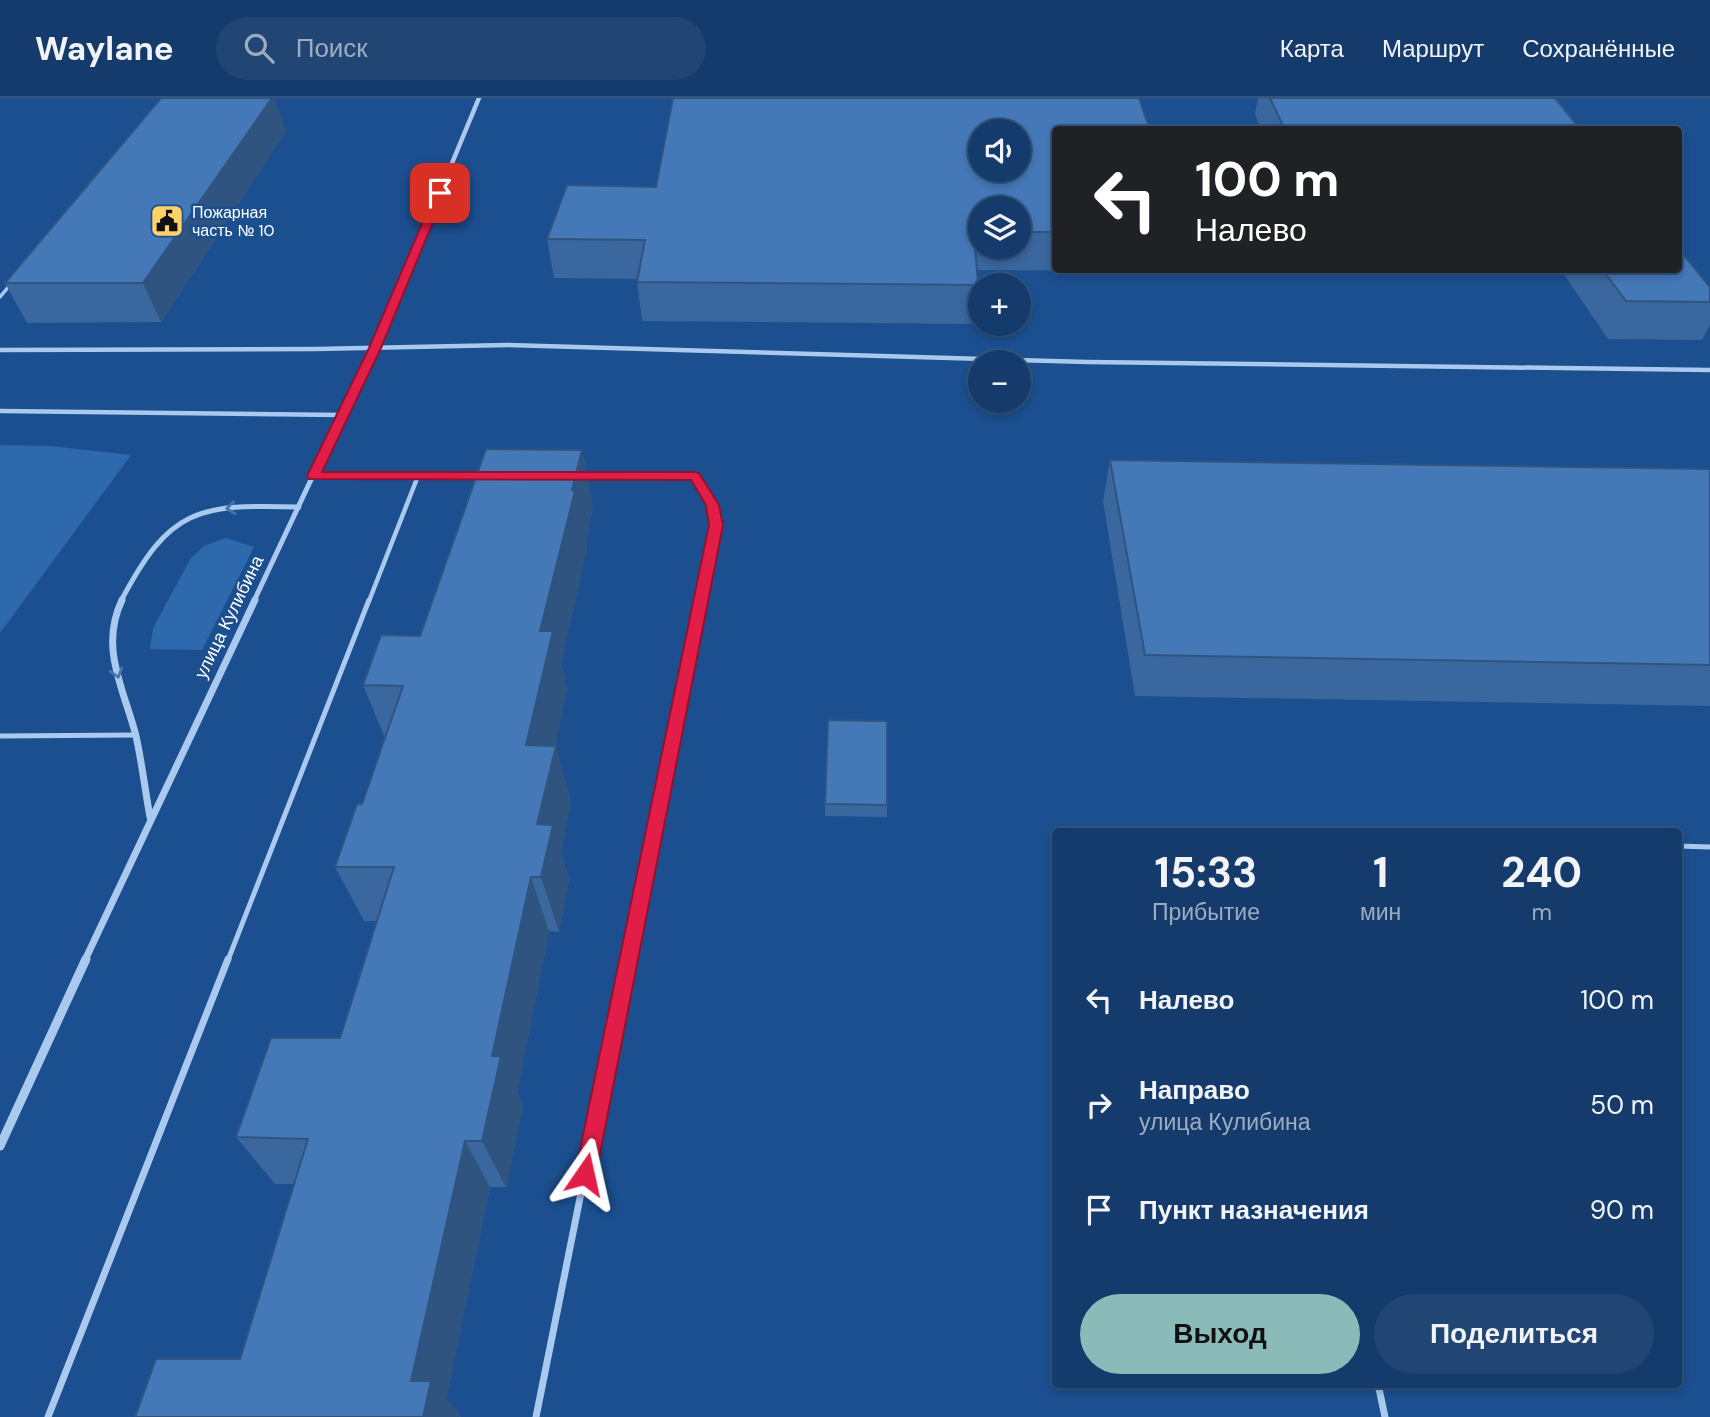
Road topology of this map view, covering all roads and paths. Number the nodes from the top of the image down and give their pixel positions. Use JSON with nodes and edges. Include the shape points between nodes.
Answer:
{"nodes":[{"id":1,"x":479,"y":98,"type":"edge"},
{"id":2,"x":18,"y":276,"type":"edge"},
{"id":3,"x":0,"y":297,"type":"edge"},
{"id":4,"x":375,"y":348,"type":"junction"},
{"id":5,"x":0,"y":350,"type":"edge"},
{"id":6,"x":1710,"y":370,"type":"edge"},
{"id":7,"x":0,"y":411,"type":"edge"},
{"id":8,"x":344,"y":415,"type":"junction"},
{"id":9,"x":314,"y":476,"type":"junction"},
{"id":10,"x":418,"y":476,"type":"junction"},
{"id":11,"x":487,"y":476,"type":"edge"},
{"id":12,"x":570,"y":476,"type":"edge"},
{"id":13,"x":299,"y":508,"type":"junction"},
{"id":14,"x":135,"y":735,"type":"junction"},
{"id":15,"x":0,"y":736,"type":"edge"},
{"id":16,"x":150,"y":818,"type":"junction"},
{"id":17,"x":1682,"y":846,"type":"edge"},
{"id":18,"x":1710,"y":847,"type":"edge"},
{"id":19,"x":0,"y":1146,"type":"edge"},
{"id":20,"x":1379,"y":1388,"type":"edge"},
{"id":21,"x":48,"y":1417,"type":"edge"},
{"id":22,"x":536,"y":1417,"type":"edge"},
{"id":23,"x":1385,"y":1417,"type":"edge"}],
"edges":[{"from":1,"to":4,"type":"street","name":"улица Кулибина"},
{"from":2,"to":3,"type":"lane"},
{"from":4,"to":5,"type":"lane"},
{"from":4,"to":6,"type":"lane","via":[[507,345],[1088,362]]},
{"from":4,"to":8,"type":"street","name":"улица Кулибина"},
{"from":7,"to":8,"type":"lane"},
{"from":8,"to":9,"type":"street","name":"улица Кулибина"},
{"from":9,"to":10,"type":"lane"},
{"from":9,"to":13,"type":"street","name":"улица Кулибина"},
{"from":10,"to":11,"type":"lane"},
{"from":10,"to":21,"type":"lane"},
{"from":12,"to":22,"type":"lane","via":[[695,476],[712,505],[716,525]]},
{"from":13,"to":14,"type":"street","one_way":true,"via":[[251,506],[208,511],[163,535],[150,551],[116,614],[111,638],[113,662]]},
{"from":13,"to":16,"type":"street","name":"улица Кулибина"},
{"from":14,"to":15,"type":"lane"},
{"from":14,"to":16,"type":"street"},
{"from":16,"to":19,"type":"street","name":"улица Кулибина"},
{"from":17,"to":18,"type":"lane"},
{"from":20,"to":23,"type":"lane"}]}
